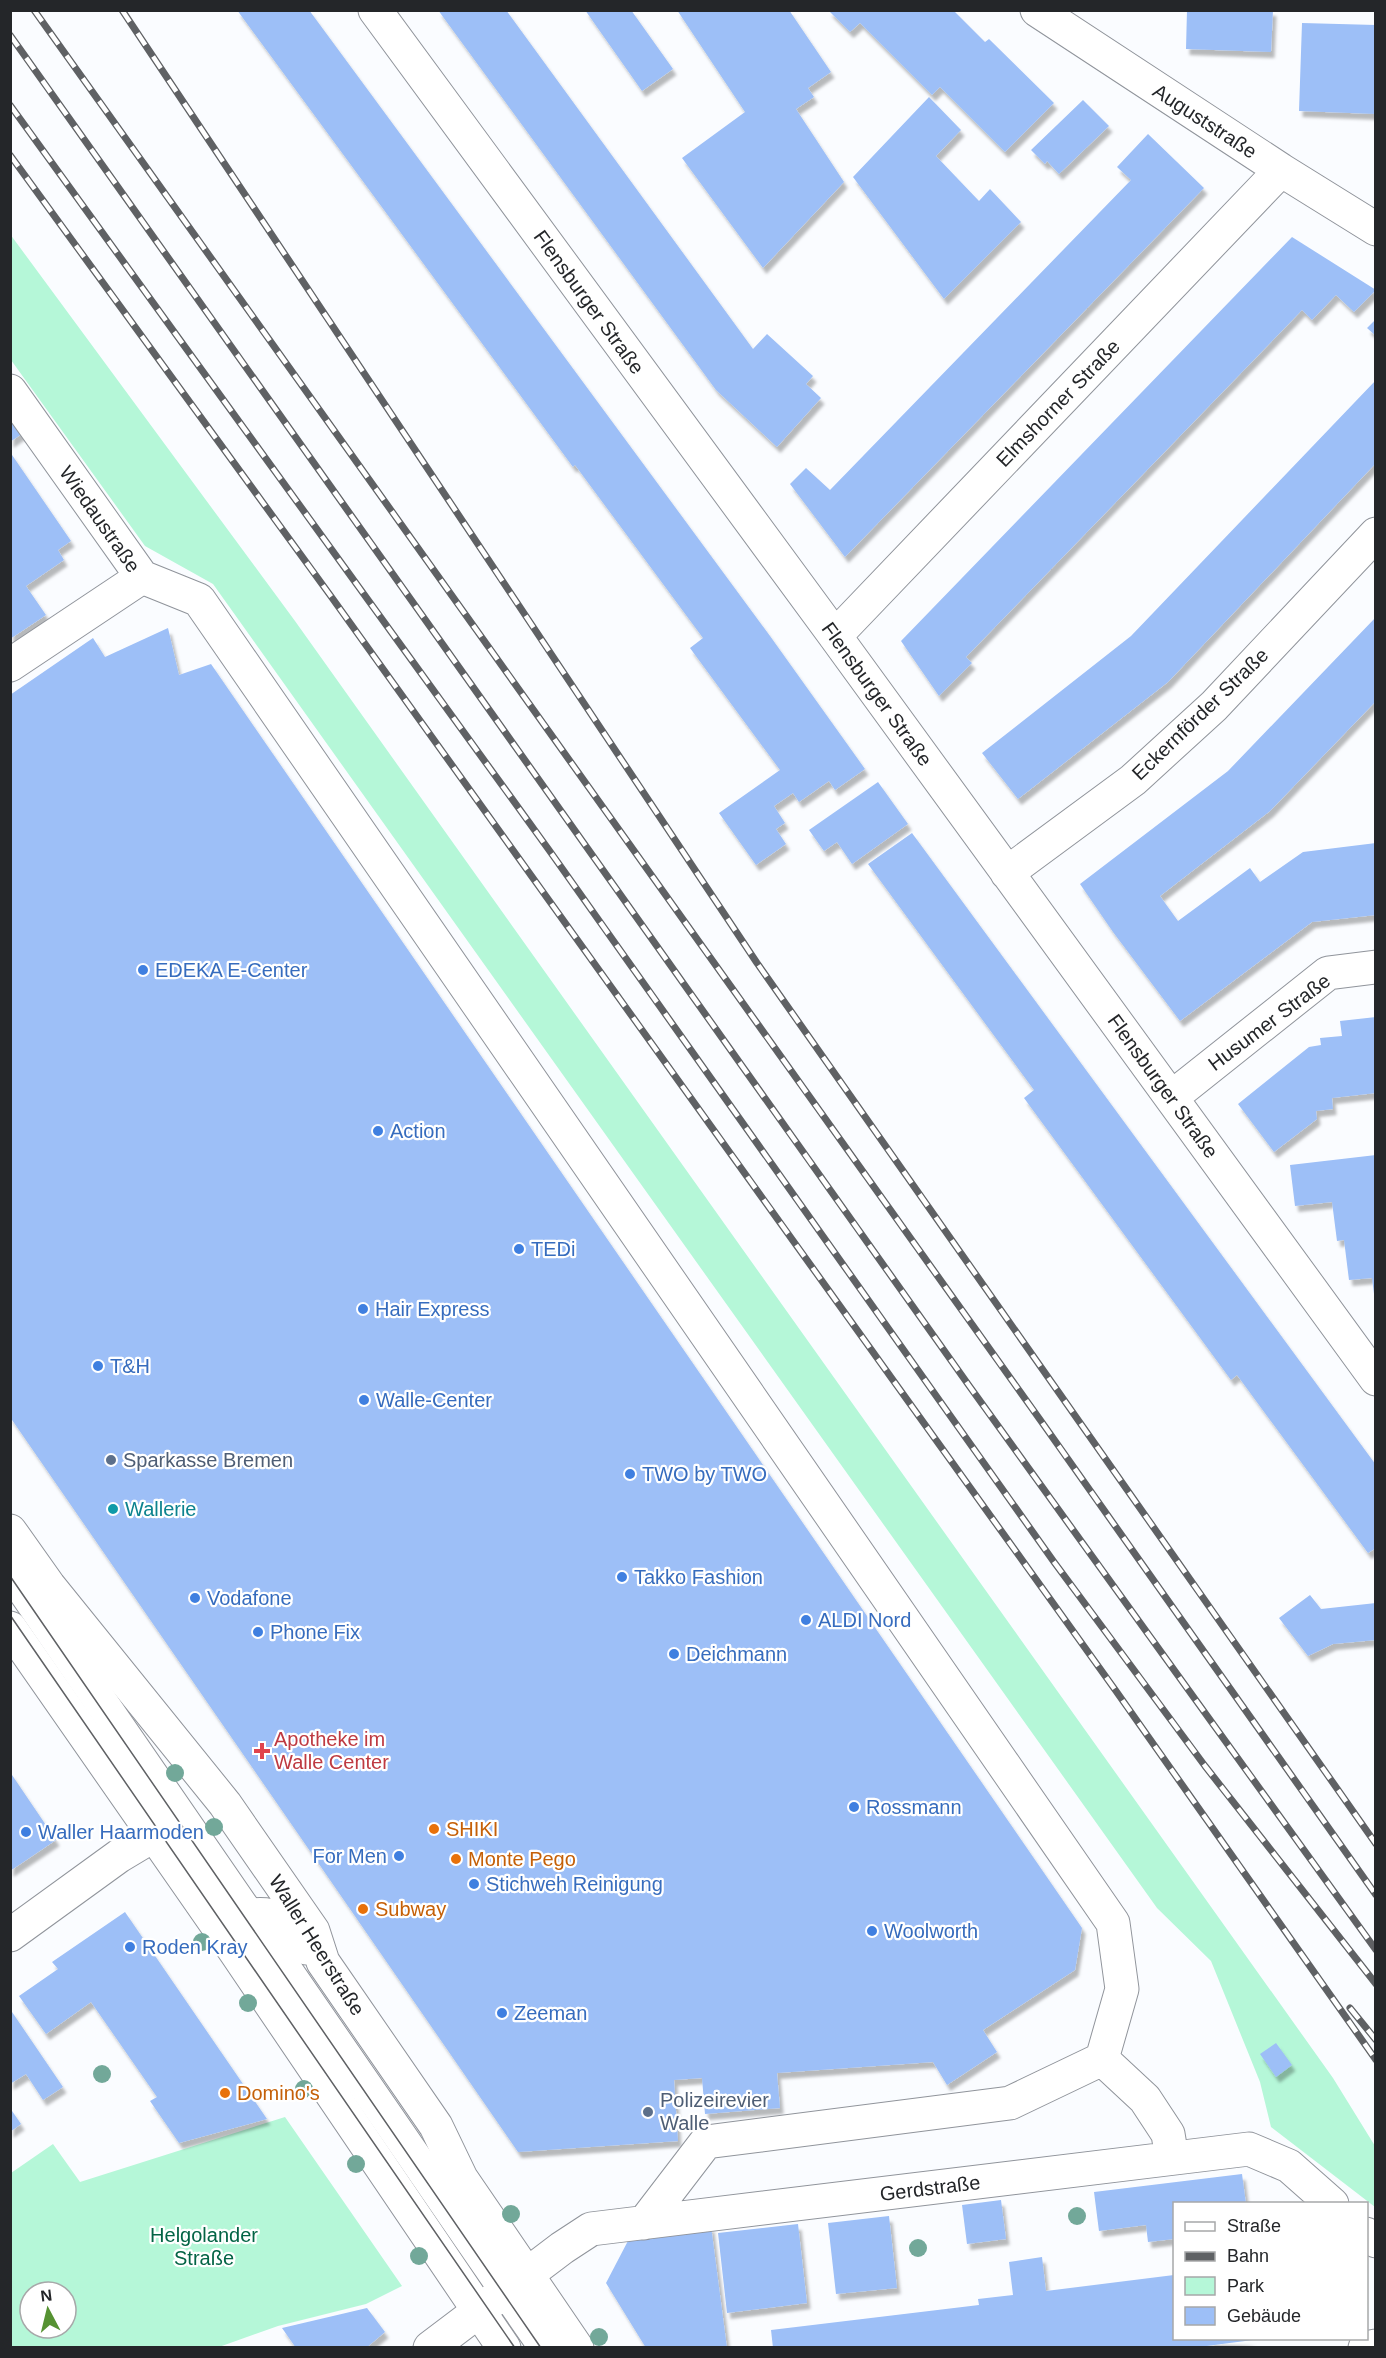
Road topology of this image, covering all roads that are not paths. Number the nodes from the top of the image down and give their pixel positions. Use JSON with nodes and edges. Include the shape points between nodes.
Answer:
{"nodes":[{"id":1,"x":375,"y":10,"type":"edge"},
{"id":2,"x":1037,"y":10,"type":"edge"},
{"id":3,"x":1281,"y":171,"type":"junction"},
{"id":4,"x":1376,"y":229,"type":"edge"},
{"id":5,"x":10,"y":391,"type":"edge"},
{"id":6,"x":1376,"y":534,"type":"edge"},
{"id":7,"x":142,"y":577,"type":"junction"},
{"id":8,"x":835,"y":636,"type":"junction"},
{"id":9,"x":10,"y":664,"type":"edge"},
{"id":10,"x":1007,"y":873,"type":"junction"},
{"id":11,"x":1376,"y":967,"type":"edge"},
{"id":12,"x":1172,"y":1097,"type":"junction"},
{"id":13,"x":1376,"y":1378,"type":"edge"},
{"id":14,"x":10,"y":1531,"type":"edge"},
{"id":15,"x":10,"y":1570,"type":"edge"},
{"id":16,"x":10,"y":1628,"type":"edge"},
{"id":17,"x":154,"y":1835,"type":"junction"},
{"id":18,"x":249,"y":1916,"type":"junction"},
{"id":19,"x":10,"y":1935,"type":"edge"},
{"id":20,"x":235,"y":1951,"type":"junction"},
{"id":21,"x":323,"y":1962,"type":"junction"},
{"id":22,"x":1102,"y":2059,"type":"junction"},
{"id":23,"x":1172,"y":2158,"type":"junction"},
{"id":24,"x":1330,"y":2202,"type":"edge"},
{"id":25,"x":644,"y":2223,"type":"junction"},
{"id":26,"x":517,"y":2282,"type":"junction"},
{"id":27,"x":478,"y":2310,"type":"junction"},
{"id":28,"x":1376,"y":2346,"type":"edge"},
{"id":29,"x":430,"y":2348,"type":"edge"},
{"id":30,"x":504,"y":2348,"type":"edge"},
{"id":31,"x":546,"y":2348,"type":"edge"},
{"id":32,"x":577,"y":2348,"type":"edge"},
{"id":33,"x":1365,"y":2348,"type":"edge"}],
"edges":[{"from":1,"to":8,"type":"street","name":"Flensburger Straße"},
{"from":2,"to":3,"type":"street","name":"Auguststraße"},
{"from":3,"to":4,"type":"street","name":"Auguststraße"},
{"from":3,"to":8,"type":"street","name":"Elmshorner Straße"},
{"from":5,"to":7,"type":"street","name":"Wiedaustraße"},
{"from":6,"to":10,"type":"street","name":"Eckernförder Straße","via":[[1214,705],[1132,780]]},
{"from":7,"to":9,"type":"street","name":"Wiedaustraße"},
{"from":7,"to":22,"type":"street","via":[[199,600],[1113,1923],[1122,1989]]},
{"from":8,"to":10,"type":"street","name":"Flensburger Straße"},
{"from":10,"to":12,"type":"street","name":"Flensburger Straße"},
{"from":11,"to":12,"type":"street","name":"Husumer Straße","via":[[1328,973]]},
{"from":12,"to":13,"type":"street","name":"Flensburger Straße"},
{"from":14,"to":21,"type":"street","name":"Waller Heerstraße","via":[[49,1586],[225,1804],[313,1932]]},
{"from":15,"to":18,"type":"street"},
{"from":16,"to":17,"type":"street"},
{"from":17,"to":19,"type":"street"},
{"from":17,"to":20,"type":"street"},
{"from":18,"to":20,"type":"street","via":[[232,1938]]},
{"from":18,"to":21,"type":"street","via":[[268,1914],[282,1920],[297,1941]]},
{"from":18,"to":26,"type":"street"},
{"from":20,"to":27,"type":"street"},
{"from":21,"to":26,"type":"street","name":"Waller Heerstraße","via":[[436,2126]]},
{"from":22,"to":23,"type":"street","via":[[1145,2099],[1168,2134]]},
{"from":22,"to":25,"type":"street","via":[[1010,2103],[706,2142]]},
{"from":23,"to":24,"type":"street","name":"Gerdstraße","via":[[1249,2149],[1289,2166]]},
{"from":23,"to":25,"type":"street","name":"Gerdstraße"},
{"from":25,"to":26,"type":"street","name":"Gerdstraße","via":[[591,2229]]},
{"from":26,"to":27,"type":"street","name":"Gerdstraße"},
{"from":26,"to":31,"type":"street"},
{"from":26,"to":32,"type":"street","name":"Waller Heerstraße"},
{"from":27,"to":29,"type":"street"},
{"from":27,"to":30,"type":"street"},
{"from":28,"to":33,"type":"street"}]}
